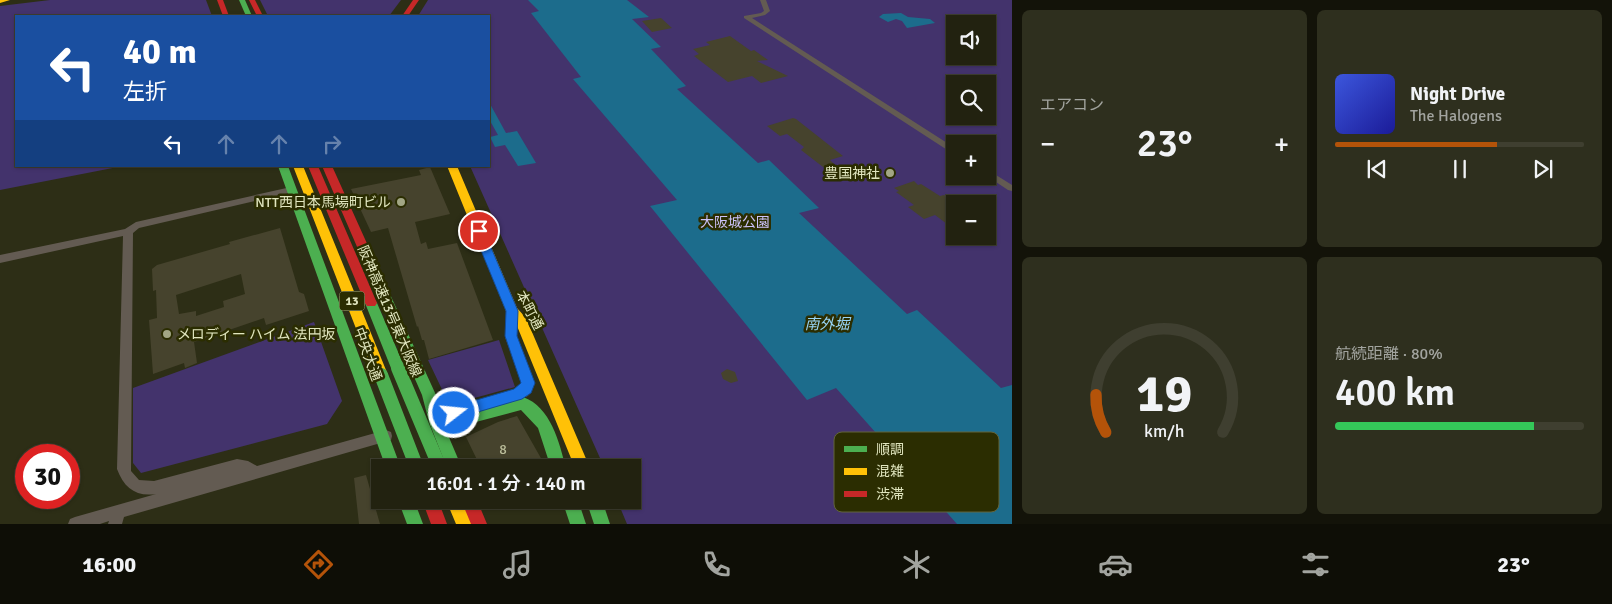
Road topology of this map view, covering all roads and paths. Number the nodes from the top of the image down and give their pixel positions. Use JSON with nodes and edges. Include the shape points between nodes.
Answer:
{"nodes":[{"id":1,"x":8,"y":0,"type":"edge"},
{"id":2,"x":220,"y":0,"type":"edge"},
{"id":3,"x":232,"y":0,"type":"edge"},
{"id":4,"x":242,"y":0,"type":"edge"},
{"id":5,"x":252,"y":0,"type":"edge"},
{"id":6,"x":416,"y":0,"type":"edge"},
{"id":7,"x":763,"y":0,"type":"edge"},
{"id":8,"x":0,"y":1,"type":"edge"},
{"id":9,"x":226,"y":15,"type":"edge"},
{"id":10,"x":239,"y":15,"type":"edge"},
{"id":11,"x":249,"y":15,"type":"edge"},
{"id":12,"x":260,"y":15,"type":"edge"},
{"id":13,"x":406,"y":15,"type":"edge"},
{"id":14,"x":946,"y":146,"type":"edge"},
{"id":15,"x":282,"y":167,"type":"edge"},
{"id":16,"x":298,"y":167,"type":"edge"},
{"id":17,"x":313,"y":167,"type":"edge"},
{"id":18,"x":326,"y":167,"type":"edge"},
{"id":19,"x":452,"y":167,"type":"edge"},
{"id":20,"x":996,"y":178,"type":"edge"},
{"id":21,"x":1011,"y":188,"type":"dead end"},
{"id":22,"x":291,"y":190,"type":"junction"},
{"id":23,"x":128,"y":232,"type":"junction"},
{"id":24,"x":0,"y":259,"type":"edge"},
{"id":25,"x":512,"y":311,"type":"junction"},
{"id":26,"x":436,"y":422,"type":"junction"},
{"id":27,"x":383,"y":437,"type":"junction"},
{"id":28,"x":391,"y":459,"type":"edge"},
{"id":29,"x":413,"y":459,"type":"edge"},
{"id":30,"x":436,"y":459,"type":"edge"},
{"id":31,"x":451,"y":459,"type":"edge"},
{"id":32,"x":556,"y":459,"type":"edge"},
{"id":33,"x":579,"y":459,"type":"edge"},
{"id":34,"x":255,"y":472,"type":"junction"},
{"id":35,"x":409,"y":509,"type":"edge"},
{"id":36,"x":433,"y":509,"type":"edge"},
{"id":37,"x":458,"y":509,"type":"edge"},
{"id":38,"x":473,"y":509,"type":"edge"},
{"id":39,"x":573,"y":509,"type":"edge"},
{"id":40,"x":597,"y":509,"type":"edge"},
{"id":41,"x":116,"y":518,"type":"edge"},
{"id":42,"x":75,"y":524,"type":"edge"},
{"id":43,"x":415,"y":524,"type":"edge"},
{"id":44,"x":439,"y":524,"type":"edge"},
{"id":45,"x":464,"y":524,"type":"edge"},
{"id":46,"x":479,"y":524,"type":"edge"},
{"id":47,"x":578,"y":524,"type":"edge"},
{"id":48,"x":602,"y":524,"type":"edge"}],
"edges":[{"from":1,"to":8,"type":"main road"},
{"from":2,"to":9,"type":"main road"},
{"from":3,"to":10,"type":"main road"},
{"from":4,"to":11,"type":"main road"},
{"from":5,"to":12,"type":"main road"},
{"from":6,"to":13,"type":"main road"},
{"from":7,"to":14,"type":"street","via":[[767,11],[746,17]]},
{"from":15,"to":22,"type":"main road","name":"中央大通"},
{"from":16,"to":29,"type":"main road","number":"13","bridge":true},
{"from":17,"to":30,"type":"main road","name":"阪神高速13号東大阪線","number":"13","bridge":true},
{"from":18,"to":26,"type":"main road","via":[[429,395]]},
{"from":19,"to":25,"type":"main road","name":"本町通"},
{"from":20,"to":21,"type":"street"},
{"from":22,"to":23,"type":"street","via":[[136,225]]},
{"from":22,"to":27,"type":"main road","name":"中央大通"},
{"from":23,"to":24,"type":"street"},
{"from":23,"to":34,"type":"street","via":[[126,477],[140,488],[154,488],[238,466]]},
{"from":25,"to":26,"type":"street","via":[[511,336],[528,379],[526,389],[517,395],[454,413]]},
{"from":25,"to":33,"type":"main road","name":"本町通","via":[[520,318]]},
{"from":26,"to":27,"type":"street"},
{"from":26,"to":31,"type":"main road"},
{"from":26,"to":32,"type":"main road","via":[[457,420],[523,403],[534,409],[540,418]]},
{"from":27,"to":28,"type":"main road","name":"中央大通"},
{"from":27,"to":34,"type":"street"},
{"from":34,"to":41,"type":"street"},
{"from":35,"to":43,"type":"main road"},
{"from":36,"to":44,"type":"main road"},
{"from":37,"to":45,"type":"main road"},
{"from":38,"to":46,"type":"main road"},
{"from":39,"to":47,"type":"main road"},
{"from":40,"to":48,"type":"main road"},
{"from":41,"to":42,"type":"street"}]}
